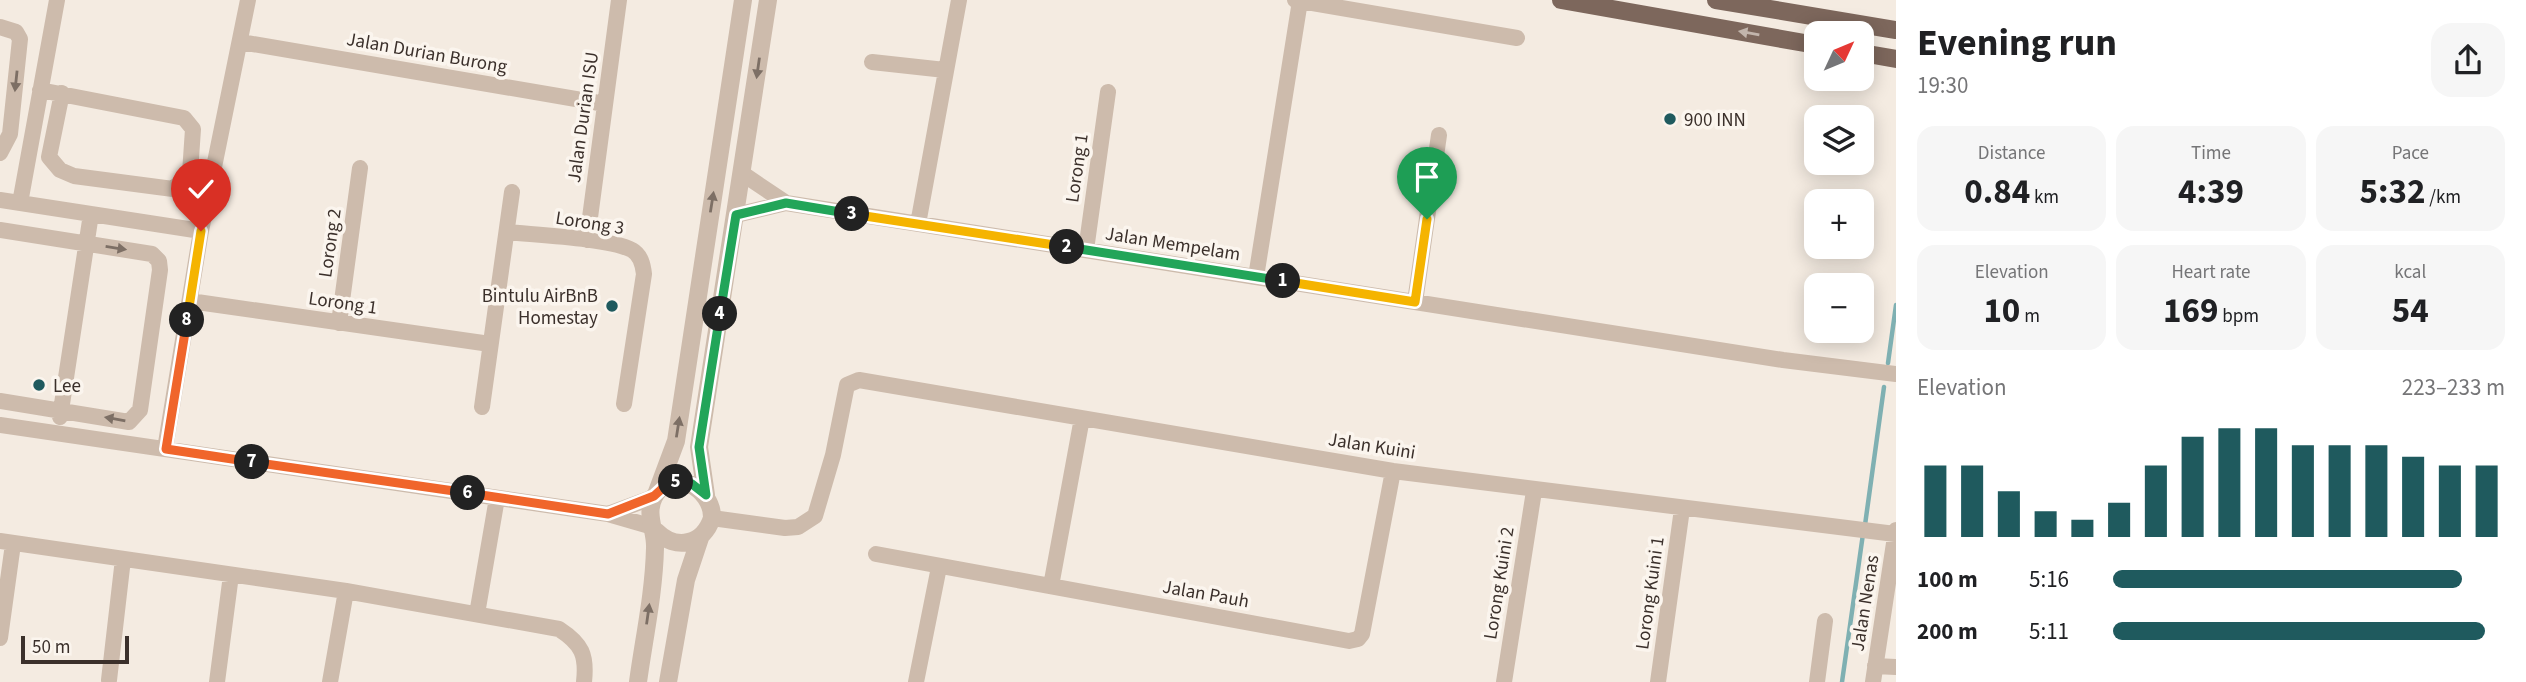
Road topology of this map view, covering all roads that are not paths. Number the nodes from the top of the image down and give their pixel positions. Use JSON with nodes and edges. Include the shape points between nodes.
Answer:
{"nodes":[{"id":1,"x":57,"y":0,"type":"edge"},
{"id":2,"x":248,"y":0,"type":"edge"},
{"id":3,"x":619,"y":0,"type":"edge"},
{"id":4,"x":743,"y":0,"type":"edge"},
{"id":5,"x":768,"y":0,"type":"edge"},
{"id":6,"x":959,"y":0,"type":"edge"},
{"id":7,"x":1297,"y":0,"type":"edge"},
{"id":8,"x":1561,"y":0,"type":"edge"},
{"id":9,"x":1716,"y":0,"type":"edge"},
{"id":10,"x":0,"y":27,"type":"edge"},
{"id":11,"x":1896,"y":30,"type":"edge"},
{"id":12,"x":1517,"y":38,"type":"dead end"},
{"id":13,"x":241,"y":42,"type":"junction"},
{"id":14,"x":1804,"y":43,"type":"edge"},
{"id":15,"x":1874,"y":55,"type":"edge"},
{"id":16,"x":1896,"y":59,"type":"edge"},
{"id":17,"x":872,"y":62,"type":"dead end"},
{"id":18,"x":945,"y":70,"type":"junction"},
{"id":19,"x":40,"y":90,"type":"junction"},
{"id":20,"x":1108,"y":92,"type":"dead end"},
{"id":21,"x":62,"y":93,"type":"junction"},
{"id":22,"x":606,"y":104,"type":"junction"},
{"id":23,"x":1439,"y":135,"type":"dead end"},
{"id":24,"x":0,"y":153,"type":"edge"},
{"id":25,"x":360,"y":168,"type":"dead end"},
{"id":26,"x":743,"y":174,"type":"junction"},
{"id":27,"x":512,"y":192,"type":"dead end"},
{"id":28,"x":0,"y":200,"type":"edge"},
{"id":29,"x":20,"y":203,"type":"junction"},
{"id":30,"x":786,"y":203,"type":"junction"},
{"id":31,"x":91,"y":214,"type":"junction"},
{"id":32,"x":736,"y":215,"type":"junction"},
{"id":33,"x":918,"y":224,"type":"junction"},
{"id":34,"x":0,"y":230,"type":"edge"},
{"id":35,"x":201,"y":231,"type":"junction"},
{"id":36,"x":507,"y":232,"type":"junction"},
{"id":37,"x":587,"y":240,"type":"junction"},
{"id":38,"x":87,"y":244,"type":"junction"},
{"id":39,"x":1087,"y":250,"type":"junction"},
{"id":40,"x":1256,"y":277,"type":"junction"},
{"id":41,"x":190,"y":301,"type":"junction"},
{"id":42,"x":1415,"y":302,"type":"junction"},
{"id":43,"x":339,"y":323,"type":"junction"},
{"id":44,"x":490,"y":344,"type":"junction"},
{"id":45,"x":1896,"y":374,"type":"edge"},
{"id":46,"x":0,"y":401,"type":"edge"},
{"id":47,"x":624,"y":404,"type":"dead end"},
{"id":48,"x":482,"y":407,"type":"dead end"},
{"id":49,"x":61,"y":409,"type":"junction"},
{"id":50,"x":1082,"y":418,"type":"junction"},
{"id":51,"x":0,"y":425,"type":"edge"},
{"id":52,"x":58,"y":434,"type":"junction"},
{"id":53,"x":166,"y":449,"type":"junction"},
{"id":54,"x":1393,"y":471,"type":"junction"},
{"id":55,"x":1535,"y":491,"type":"junction"},
{"id":56,"x":656,"y":494,"type":"junction"},
{"id":57,"x":706,"y":495,"type":"junction"},
{"id":58,"x":497,"y":498,"type":"junction"},
{"id":59,"x":1682,"y":509,"type":"junction"},
{"id":60,"x":608,"y":514,"type":"junction"},
{"id":61,"x":712,"y":518,"type":"junction"},
{"id":62,"x":654,"y":529,"type":"junction"},
{"id":63,"x":1890,"y":531,"type":"edge"},
{"id":64,"x":699,"y":538,"type":"junction"},
{"id":65,"x":6,"y":542,"type":"edge"},
{"id":66,"x":876,"y":554,"type":"dead end"},
{"id":67,"x":123,"y":559,"type":"junction"},
{"id":68,"x":939,"y":567,"type":"junction"},
{"id":69,"x":231,"y":575,"type":"junction"},
{"id":70,"x":1051,"y":586,"type":"junction"},
{"id":71,"x":346,"y":591,"type":"junction"},
{"id":72,"x":477,"y":614,"type":"junction"},
{"id":73,"x":1825,"y":621,"type":"dead end"},
{"id":74,"x":0,"y":638,"type":"edge"},
{"id":75,"x":1896,"y":667,"type":"edge"},
{"id":76,"x":1874,"y":674,"type":"edge"},
{"id":77,"x":109,"y":680,"type":"dead end"},
{"id":78,"x":217,"y":682,"type":"edge"},
{"id":79,"x":330,"y":682,"type":"edge"},
{"id":80,"x":584,"y":682,"type":"edge"},
{"id":81,"x":638,"y":682,"type":"edge"},
{"id":82,"x":668,"y":682,"type":"edge"},
{"id":83,"x":916,"y":682,"type":"edge"},
{"id":84,"x":1504,"y":682,"type":"edge"},
{"id":85,"x":1658,"y":682,"type":"edge"},
{"id":86,"x":1817,"y":682,"type":"edge"}],
"edges":[{"from":1,"to":19,"type":"street"},
{"from":2,"to":13,"type":"street"},
{"from":3,"to":22,"type":"street","name":"Jalan Durian ISU"},
{"from":56,"to":4,"type":"street","one_way":true,"via":[[676,441]]},
{"from":5,"to":26,"type":"street","one_way":true},
{"from":6,"to":18,"type":"street"},
{"from":7,"to":12,"type":"street"},
{"from":7,"to":40,"type":"street"},
{"from":14,"to":8,"type":"main road","one_way":true},
{"from":9,"to":11,"type":"main road"},
{"from":10,"to":24,"type":"street","one_way":true,"via":[[16,32],[20,39],[10,134]]},
{"from":13,"to":22,"type":"street","name":"Jalan Durian Burong"},
{"from":13,"to":35,"type":"street"},
{"from":15,"to":16,"type":"main road"},
{"from":17,"to":18,"type":"street"},
{"from":18,"to":33,"type":"street"},
{"from":19,"to":21,"type":"street"},
{"from":19,"to":29,"type":"street"},
{"from":20,"to":39,"type":"street","name":"Lorong 1"},
{"from":21,"to":21,"type":"street","via":[[49,158],[60,170],[74,176],[173,189],[190,173],[193,129],[184,118]]},
{"from":22,"to":37,"type":"street","name":"Jalan Durian ISU"},
{"from":23,"to":42,"type":"street"},
{"from":25,"to":43,"type":"street","name":"Lorong 2"},
{"from":26,"to":30,"type":"street","name":"Jalan Mempelam"},
{"from":26,"to":32,"type":"street"},
{"from":27,"to":36,"type":"street"},
{"from":28,"to":29,"type":"street"},
{"from":29,"to":31,"type":"street"},
{"from":30,"to":32,"type":"street"},
{"from":30,"to":33,"type":"street","name":"Jalan Mempelam"},
{"from":31,"to":35,"type":"street"},
{"from":31,"to":38,"type":"street"},
{"from":32,"to":57,"type":"street","via":[[699,447]]},
{"from":33,"to":39,"type":"street","name":"Jalan Mempelam"},
{"from":34,"to":38,"type":"street"},
{"from":35,"to":41,"type":"street"},
{"from":36,"to":37,"type":"street","name":"Lorong 3"},
{"from":36,"to":44,"type":"street"},
{"from":37,"to":47,"type":"street","name":"Lorong 3","via":[[632,250],[642,263]]},
{"from":38,"to":49,"type":"street"},
{"from":38,"to":49,"type":"street","one_way":true,"via":[[152,254],[159,261],[140,410],[129,422]]},
{"from":39,"to":40,"type":"street","name":"Jalan Mempelam"},
{"from":40,"to":42,"type":"street","name":"Jalan Mempelam"},
{"from":41,"to":43,"type":"street","name":"Lorong 1"},
{"from":41,"to":53,"type":"street"},
{"from":42,"to":45,"type":"street","name":"Jalan Mempelam"},
{"from":43,"to":44,"type":"street","name":"Lorong 1"},
{"from":44,"to":48,"type":"street"},
{"from":46,"to":49,"type":"street"},
{"from":49,"to":52,"type":"street"},
{"from":50,"to":54,"type":"street","name":"Jalan Kuini"},
{"from":50,"to":61,"type":"street","name":"Jalan Kuini","via":[[859,380],[847,385],[815,516],[798,527],[785,528]]},
{"from":50,"to":70,"type":"street"},
{"from":51,"to":52,"type":"street"},
{"from":52,"to":53,"type":"street"},
{"from":53,"to":58,"type":"street"},
{"from":54,"to":55,"type":"street","name":"Jalan Kuini"},
{"from":54,"to":70,"type":"street","name":"Jalan Pauh","via":[[1358,639],[1349,641]]},
{"from":55,"to":59,"type":"street","name":"Jalan Kuini"},
{"from":55,"to":84,"type":"street","name":"Lorong Kuini 2"},
{"from":56,"to":57,"type":"street","via":[[673,482],[683,482]]},
{"from":56,"to":60,"type":"street"},
{"from":56,"to":62,"type":"street","via":[[650,506]]},
{"from":57,"to":61,"type":"street"},
{"from":58,"to":60,"type":"street"},
{"from":58,"to":72,"type":"street"},
{"from":59,"to":63,"type":"street","name":"Jalan Kuini"},
{"from":59,"to":85,"type":"street","name":"Lorong Kuini 1"},
{"from":60,"to":62,"type":"street"},
{"from":61,"to":64,"type":"street"},
{"from":62,"to":64,"type":"street","via":[[671,543]]},
{"from":81,"to":62,"type":"street","one_way":true,"via":[[654,571]]},
{"from":63,"to":76,"type":"street","name":"Jalan Nenas"},
{"from":64,"to":82,"type":"street","via":[[686,580]]},
{"from":65,"to":67,"type":"street"},
{"from":65,"to":74,"type":"street"},
{"from":66,"to":68,"type":"street","name":"Jalan Pauh"},
{"from":67,"to":69,"type":"street"},
{"from":67,"to":77,"type":"street"},
{"from":68,"to":70,"type":"street","name":"Jalan Pauh"},
{"from":68,"to":83,"type":"street"},
{"from":69,"to":71,"type":"street"},
{"from":69,"to":78,"type":"street"},
{"from":71,"to":72,"type":"street"},
{"from":71,"to":79,"type":"street"},
{"from":72,"to":80,"type":"street","via":[[559,629],[585,654]]},
{"from":73,"to":86,"type":"street"},
{"from":75,"to":76,"type":"street"}]}
